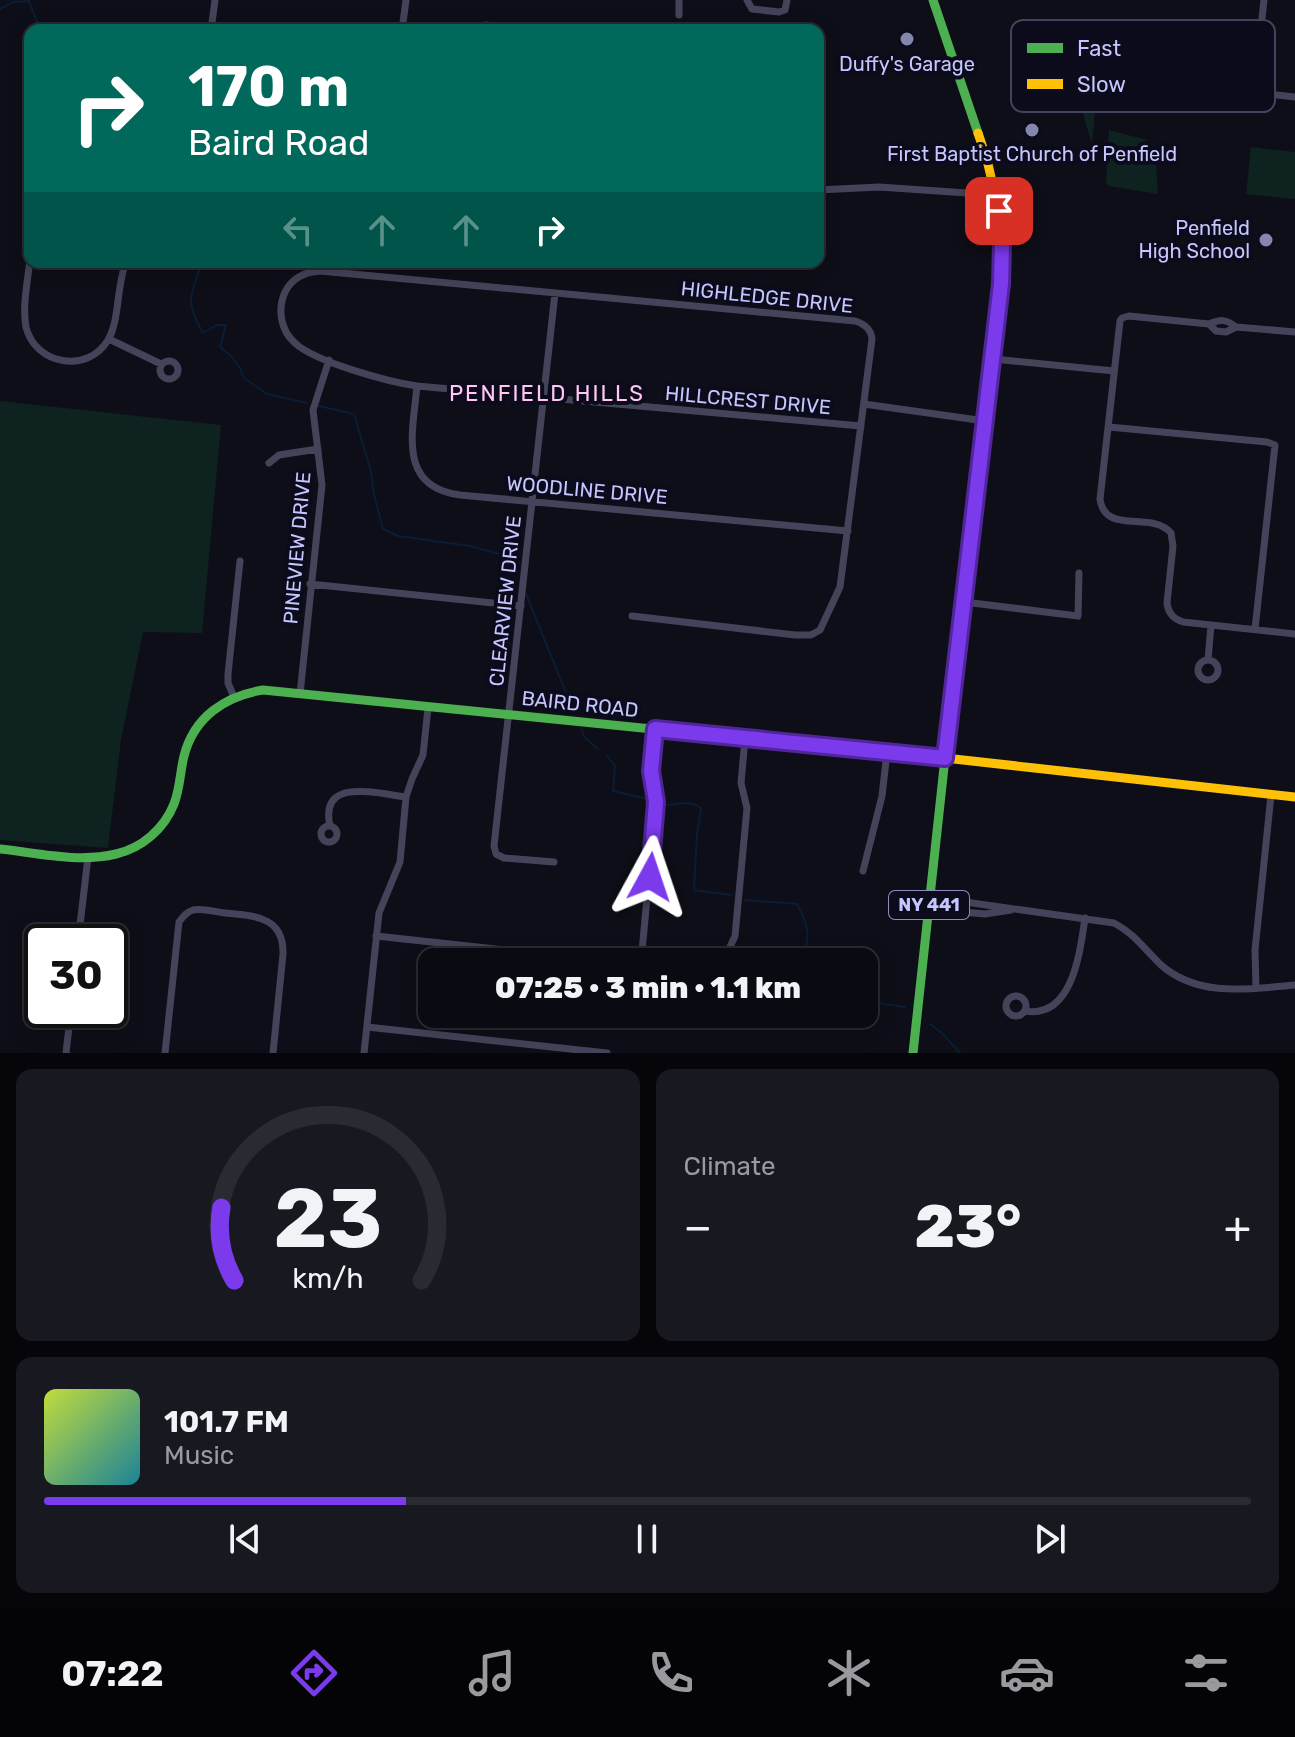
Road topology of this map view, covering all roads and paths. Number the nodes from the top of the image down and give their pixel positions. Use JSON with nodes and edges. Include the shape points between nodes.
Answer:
{"nodes":[{"id":1,"x":215,"y":0,"type":"edge"},
{"id":2,"x":406,"y":0,"type":"edge"},
{"id":3,"x":679,"y":0,"type":"edge"},
{"id":4,"x":747,"y":0,"type":"edge"},
{"id":5,"x":787,"y":0,"type":"edge"},
{"id":6,"x":933,"y":0,"type":"edge"},
{"id":7,"x":1264,"y":0,"type":"edge"},
{"id":8,"x":679,"y":15,"type":"dead end"},
{"id":9,"x":1262,"y":20,"type":"edge"},
{"id":10,"x":212,"y":24,"type":"edge"},
{"id":11,"x":403,"y":24,"type":"edge"},
{"id":12,"x":1275,"y":95,"type":"edge"},
{"id":13,"x":1295,"y":97,"type":"edge"},
{"id":14,"x":994,"y":188,"type":"junction"},
{"id":15,"x":824,"y":190,"type":"edge"},
{"id":16,"x":29,"y":268,"type":"edge"},
{"id":17,"x":124,"y":268,"type":"edge"},
{"id":18,"x":555,"y":293,"type":"junction"},
{"id":19,"x":281,"y":310,"type":"joint"},
{"id":20,"x":1295,"y":332,"type":"edge"},
{"id":21,"x":109,"y":339,"type":"junction"},
{"id":22,"x":993,"y":359,"type":"junction"},
{"id":23,"x":329,"y":360,"type":"junction"},
{"id":24,"x":161,"y":364,"type":"dead end"},
{"id":25,"x":1114,"y":371,"type":"junction"},
{"id":26,"x":417,"y":386,"type":"junction"},
{"id":27,"x":544,"y":397,"type":"junction"},
{"id":28,"x":864,"y":404,"type":"junction"},
{"id":29,"x":985,"y":421,"type":"junction"},
{"id":30,"x":861,"y":426,"type":"junction"},
{"id":31,"x":1109,"y":427,"type":"junction"},
{"id":32,"x":318,"y":449,"type":"junction"},
{"id":33,"x":269,"y":463,"type":"dead end"},
{"id":34,"x":532,"y":501,"type":"junction"},
{"id":35,"x":848,"y":531,"type":"junction"},
{"id":36,"x":240,"y":561,"type":"dead end"},
{"id":37,"x":1079,"y":573,"type":"dead end"},
{"id":38,"x":310,"y":584,"type":"junction"},
{"id":39,"x":964,"y":602,"type":"junction"},
{"id":40,"x":521,"y":606,"type":"junction"},
{"id":41,"x":632,"y":616,"type":"dead end"},
{"id":42,"x":1211,"y":625,"type":"junction"},
{"id":43,"x":1255,"y":629,"type":"junction"},
{"id":44,"x":1295,"y":634,"type":"edge"},
{"id":45,"x":1208,"y":660,"type":"dead end"},
{"id":46,"x":300,"y":694,"type":"junction"},
{"id":47,"x":234,"y":697,"type":"junction"},
{"id":48,"x":428,"y":708,"type":"junction"},
{"id":49,"x":509,"y":715,"type":"junction"},
{"id":50,"x":655,"y":729,"type":"junction"},
{"id":51,"x":745,"y":739,"type":"junction"},
{"id":52,"x":887,"y":752,"type":"junction"},
{"id":53,"x":945,"y":758,"type":"junction"},
{"id":54,"x":1271,"y":795,"type":"junction"},
{"id":55,"x":406,"y":797,"type":"junction"},
{"id":56,"x":1295,"y":797,"type":"edge"},
{"id":57,"x":330,"y":826,"type":"dead end"},
{"id":58,"x":0,"y":849,"type":"edge"},
{"id":59,"x":88,"y":857,"type":"junction"},
{"id":60,"x":554,"y":862,"type":"dead end"},
{"id":61,"x":863,"y":871,"type":"dead end"},
{"id":62,"x":930,"y":897,"type":"junction"},
{"id":63,"x":929,"y":909,"type":"junction"},
{"id":64,"x":1017,"y":909,"type":"junction"},
{"id":65,"x":1085,"y":918,"type":"junction"},
{"id":66,"x":80,"y":924,"type":"edge"},
{"id":67,"x":376,"y":936,"type":"junction"},
{"id":68,"x":487,"y":948,"type":"edge"},
{"id":69,"x":642,"y":948,"type":"edge"},
{"id":70,"x":729,"y":948,"type":"edge"},
{"id":71,"x":1295,"y":985,"type":"edge"},
{"id":72,"x":1256,"y":988,"type":"junction"},
{"id":73,"x":1025,"y":1011,"type":"dead end"},
{"id":74,"x":367,"y":1027,"type":"junction"},
{"id":75,"x":69,"y":1028,"type":"edge"},
{"id":76,"x":66,"y":1053,"type":"edge"},
{"id":77,"x":165,"y":1053,"type":"edge"},
{"id":78,"x":273,"y":1053,"type":"edge"},
{"id":79,"x":364,"y":1053,"type":"edge"},
{"id":80,"x":607,"y":1053,"type":"edge"},
{"id":81,"x":913,"y":1053,"type":"edge"}],
"edges":[{"from":1,"to":10,"type":"street"},
{"from":2,"to":11,"type":"street"},
{"from":3,"to":8,"type":"street"},
{"from":4,"to":5,"type":"street","via":[[752,9],[779,12]]},
{"from":6,"to":14,"type":"street","number":"NY 441"},
{"from":7,"to":9,"type":"street"},
{"from":12,"to":13,"type":"street"},
{"from":14,"to":15,"type":"street","via":[[967,193]]},
{"from":14,"to":22,"type":"street","number":"NY 441","via":[[1003,258]]},
{"from":16,"to":21,"type":"street","via":[[25,319],[38,350],[73,362],[97,353]]},
{"from":17,"to":21,"type":"street"},
{"from":18,"to":19,"type":"street","name":"HIGHLEDGE DRIVE","via":[[320,271],[291,283]]},
{"from":18,"to":27,"type":"street","name":"CLEARVIEW DRIVE"},
{"from":18,"to":28,"type":"street","name":"HIGHLEDGE DRIVE","via":[[862,323],[872,339]]},
{"from":19,"to":23,"type":"street","name":"HILLCREST DRIVE","via":[[293,342]]},
{"from":20,"to":25,"type":"street","via":[[1236,327],[1226,332],[1209,324],[1125,316]]},
{"from":21,"to":24,"type":"street"},
{"from":22,"to":25,"type":"street"},
{"from":22,"to":29,"type":"street","number":"NY 441"},
{"from":23,"to":26,"type":"street","name":"HILLCREST DRIVE"},
{"from":23,"to":32,"type":"street","name":"PINEVIEW DRIVE","via":[[313,410]]},
{"from":25,"to":31,"type":"street"},
{"from":26,"to":27,"type":"street","name":"HILLCREST DRIVE"},
{"from":26,"to":34,"type":"street","name":"WOODLINE DRIVE","via":[[412,457],[426,482],[450,493]]},
{"from":27,"to":30,"type":"street","name":"HILLCREST DRIVE"},
{"from":27,"to":34,"type":"street","name":"CLEARVIEW DRIVE"},
{"from":28,"to":29,"type":"street"},
{"from":28,"to":30,"type":"street","name":"HIGHLEDGE DRIVE"},
{"from":29,"to":39,"type":"street","number":"NY 441"},
{"from":30,"to":35,"type":"street","name":"HIGHLEDGE DRIVE"},
{"from":31,"to":42,"type":"street","via":[[1103,510],[1114,519],[1169,530],[1169,611],[1178,621]]},
{"from":31,"to":43,"type":"street","via":[[1275,445]]},
{"from":32,"to":33,"type":"street","via":[[279,455]]},
{"from":32,"to":38,"type":"street","name":"PINEVIEW DRIVE","via":[[322,485]]},
{"from":34,"to":35,"type":"street","name":"WOODLINE DRIVE"},
{"from":34,"to":40,"type":"street","name":"CLEARVIEW DRIVE"},
{"from":35,"to":41,"type":"street","name":"HIGHLEDGE DRIVE","via":[[840,587],[814,634]]},
{"from":36,"to":47,"type":"street","via":[[228,674]]},
{"from":37,"to":39,"type":"street","via":[[1078,616]]},
{"from":38,"to":40,"type":"street"},
{"from":38,"to":46,"type":"street","name":"PINEVIEW DRIVE"},
{"from":39,"to":53,"type":"street","number":"NY 441"},
{"from":40,"to":49,"type":"street","name":"CLEARVIEW DRIVE"},
{"from":42,"to":43,"type":"street"},
{"from":42,"to":45,"type":"street"},
{"from":43,"to":44,"type":"street"},
{"from":46,"to":47,"type":"street","name":"BAIRD ROAD","via":[[263,690]]},
{"from":46,"to":48,"type":"street","name":"BAIRD ROAD"},
{"from":47,"to":59,"type":"street","name":"BAIRD ROAD","via":[[195,727],[175,802],[154,833],[126,851]]},
{"from":48,"to":49,"type":"street","name":"BAIRD ROAD"},
{"from":48,"to":55,"type":"street","via":[[423,755]]},
{"from":49,"to":50,"type":"street","name":"BAIRD ROAD"},
{"from":49,"to":60,"type":"street","name":"CLEARVIEW DRIVE","via":[[494,851],[504,858]]},
{"from":50,"to":51,"type":"street","name":"BAIRD ROAD"},
{"from":50,"to":69,"type":"street","via":[[651,771],[656,802]]},
{"from":51,"to":52,"type":"street","name":"BAIRD ROAD"},
{"from":51,"to":70,"type":"street","via":[[741,783],[747,808],[735,936]]},
{"from":52,"to":53,"type":"street","name":"BAIRD ROAD"},
{"from":52,"to":61,"type":"street"},
{"from":53,"to":54,"type":"street","name":"BAIRD ROAD"},
{"from":53,"to":62,"type":"street","number":"NY 441"},
{"from":54,"to":56,"type":"street","name":"BAIRD ROAD"},
{"from":54,"to":72,"type":"street"},
{"from":55,"to":57,"type":"street","via":[[341,793],[330,807]]},
{"from":55,"to":67,"type":"street","via":[[400,862],[382,904]]},
{"from":58,"to":59,"type":"street","name":"BAIRD ROAD"},
{"from":59,"to":66,"type":"street"},
{"from":62,"to":63,"type":"street","number":"NY 441"},
{"from":62,"to":64,"type":"street"},
{"from":63,"to":64,"type":"street","via":[[985,914]]},
{"from":63,"to":81,"type":"street","number":"NY 441"},
{"from":64,"to":65,"type":"street"},
{"from":65,"to":72,"type":"street","via":[[1123,928],[1170,972],[1190,982],[1215,989]]},
{"from":65,"to":73,"type":"street","via":[[1066,992],[1043,1011]]},
{"from":67,"to":68,"type":"street"},
{"from":67,"to":74,"type":"street"},
{"from":71,"to":72,"type":"street"},
{"from":74,"to":79,"type":"street"},
{"from":74,"to":80,"type":"street"},
{"from":75,"to":76,"type":"street"},
{"from":77,"to":78,"type":"street","via":[[179,922],[199,910],[261,918],[282,939]]}]}
